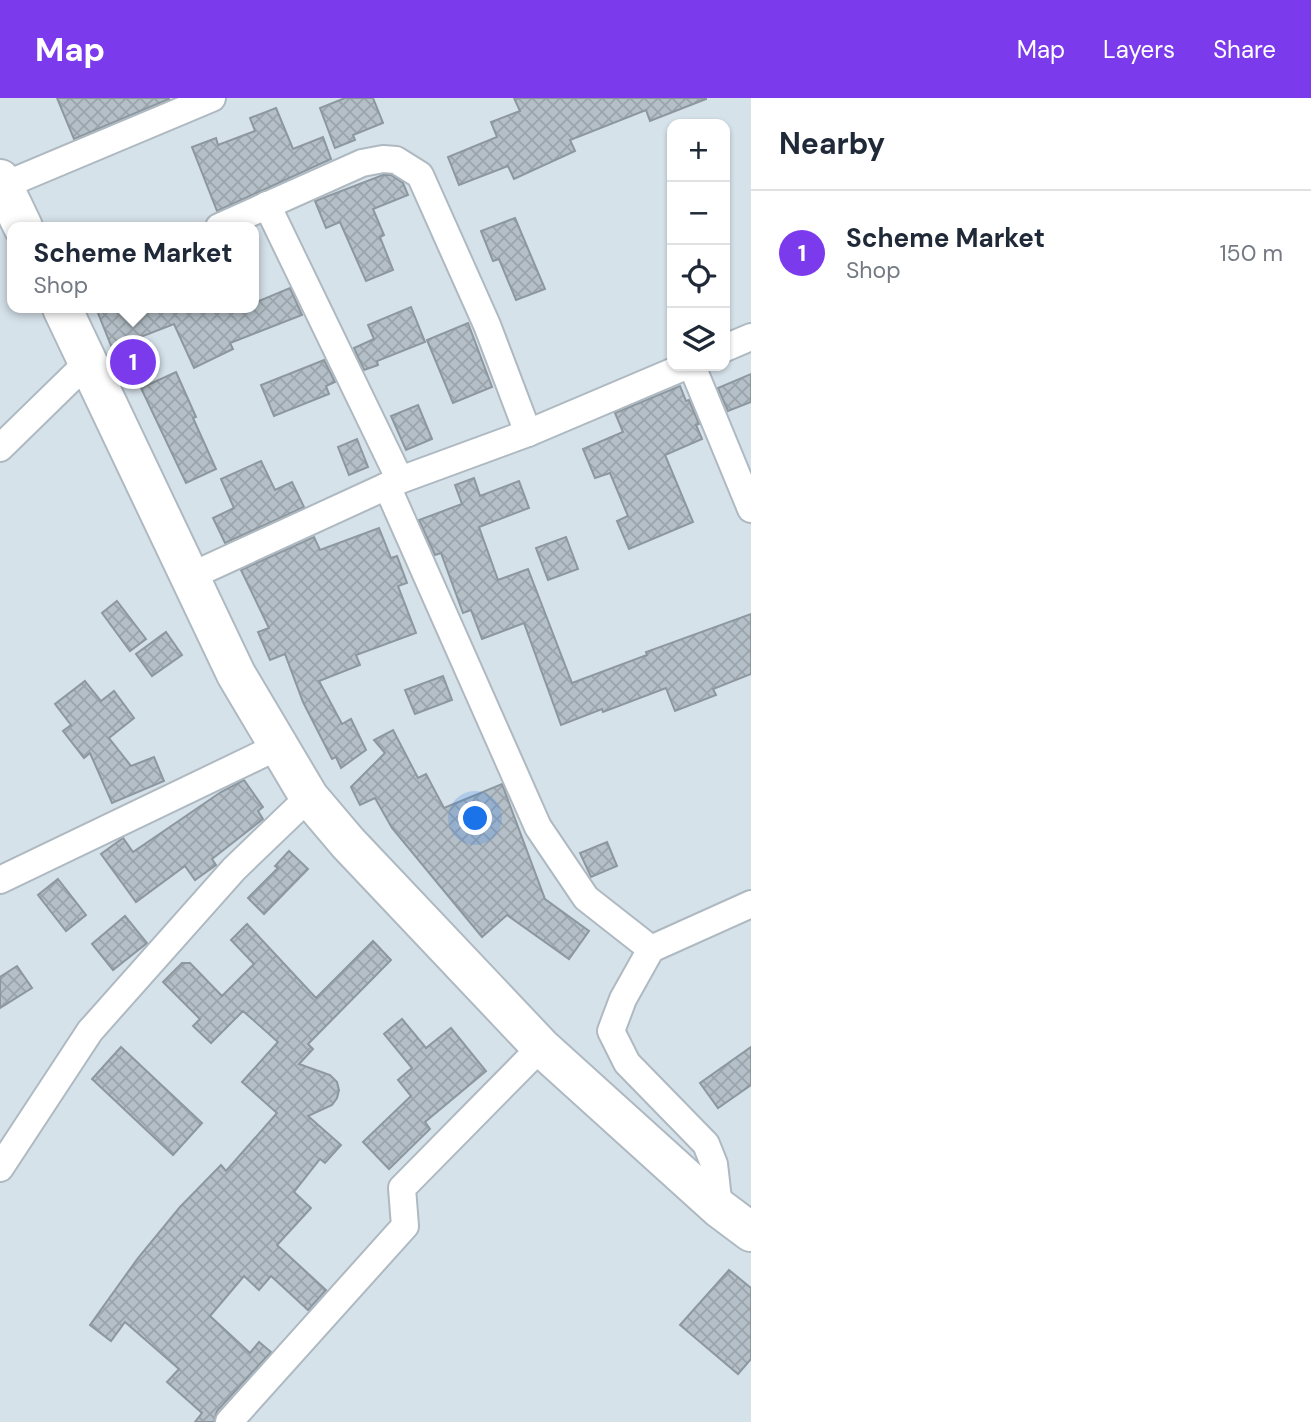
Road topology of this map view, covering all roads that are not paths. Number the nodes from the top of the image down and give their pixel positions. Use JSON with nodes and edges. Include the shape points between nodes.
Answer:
{"nodes":[{"id":1,"x":212,"y":98,"type":"edge"},
{"id":2,"x":1,"y":184,"type":"edge"},
{"id":3,"x":267,"y":205,"type":"junction"},
{"id":4,"x":20,"y":222,"type":"edge"},
{"id":5,"x":230,"y":222,"type":"edge"},
{"id":6,"x":64,"y":313,"type":"edge"},
{"id":7,"x":751,"y":337,"type":"edge"},
{"id":8,"x":730,"y":346,"type":"edge"},
{"id":9,"x":88,"y":362,"type":"junction"},
{"id":10,"x":673,"y":371,"type":"edge"},
{"id":11,"x":694,"y":371,"type":"edge"},
{"id":12,"x":528,"y":433,"type":"junction"},
{"id":13,"x":0,"y":448,"type":"edge"},
{"id":14,"x":393,"y":483,"type":"junction"},
{"id":15,"x":751,"y":509,"type":"edge"},
{"id":16,"x":191,"y":576,"type":"junction"},
{"id":17,"x":279,"y":746,"type":"junction"},
{"id":18,"x":309,"y":797,"type":"junction"},
{"id":19,"x":0,"y":880,"type":"edge"},
{"id":20,"x":751,"y":904,"type":"edge"},
{"id":21,"x":652,"y":949,"type":"junction"},
{"id":22,"x":541,"y":1047,"type":"junction"},
{"id":23,"x":0,"y":1168,"type":"edge"},
{"id":24,"x":719,"y":1208,"type":"junction"},
{"id":25,"x":751,"y":1232,"type":"edge"},
{"id":26,"x":229,"y":1422,"type":"edge"}],
"edges":[{"from":1,"to":2,"type":"street"},
{"from":2,"to":4,"type":"main road"},
{"from":3,"to":5,"type":"street"},
{"from":3,"to":12,"type":"street","via":[[362,163],[396,160],[420,175],[487,325]]},
{"from":3,"to":14,"type":"street"},
{"from":6,"to":9,"type":"main road"},
{"from":7,"to":8,"type":"street"},
{"from":9,"to":13,"type":"street"},
{"from":9,"to":16,"type":"main road"},
{"from":10,"to":12,"type":"street"},
{"from":11,"to":15,"type":"street"},
{"from":12,"to":14,"type":"street"},
{"from":14,"to":16,"type":"street"},
{"from":14,"to":21,"type":"street","via":[[538,827],[586,898]]},
{"from":16,"to":17,"type":"main road","via":[[236,674]]},
{"from":17,"to":18,"type":"main road"},
{"from":17,"to":19,"type":"street"},
{"from":18,"to":22,"type":"main road"},
{"from":18,"to":23,"type":"street","via":[[234,869],[90,1031]]},
{"from":20,"to":21,"type":"street"},
{"from":21,"to":24,"type":"street","via":[[622,999],[611,1031],[627,1063],[706,1144],[714,1164]]},
{"from":22,"to":24,"type":"main road"},
{"from":22,"to":26,"type":"street","via":[[402,1188],[405,1226]]},
{"from":24,"to":25,"type":"main road"}]}
